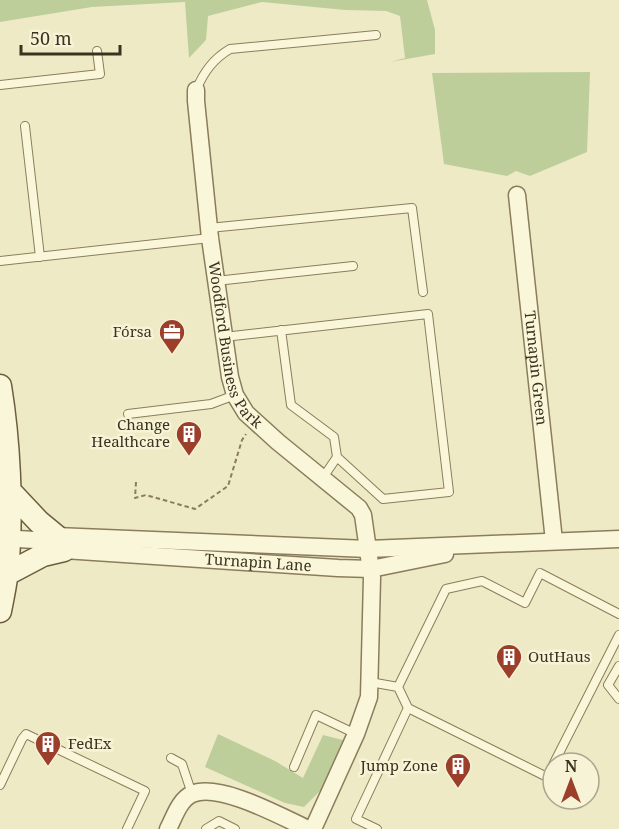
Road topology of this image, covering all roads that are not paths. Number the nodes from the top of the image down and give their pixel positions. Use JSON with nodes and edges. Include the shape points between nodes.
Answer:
{"nodes":[{"id":1,"x":376,"y":35,"type":"dead end"},
{"id":2,"x":98,"y":51,"type":"dead end"},
{"id":3,"x":0,"y":85,"type":"edge"},
{"id":4,"x":196,"y":90,"type":"joint"},
{"id":5,"x":25,"y":126,"type":"dead end"},
{"id":6,"x":517,"y":195,"type":"dead end"},
{"id":7,"x":209,"y":233,"type":"junction"},
{"id":8,"x":40,"y":257,"type":"junction"},
{"id":9,"x":0,"y":261,"type":"edge"},
{"id":10,"x":353,"y":266,"type":"dead end"},
{"id":11,"x":216,"y":281,"type":"junction"},
{"id":12,"x":423,"y":292,"type":"dead end"},
{"id":13,"x":281,"y":330,"type":"junction"},
{"id":14,"x":224,"y":337,"type":"junction"},
{"id":15,"x":0,"y":386,"type":"edge"},
{"id":16,"x":235,"y":395,"type":"junction"},
{"id":17,"x":128,"y":414,"type":"dead end"},
{"id":18,"x":337,"y":457,"type":"junction"},
{"id":19,"x":322,"y":479,"type":"junction"},
{"id":20,"x":8,"y":489,"type":"junction"},
{"id":21,"x":4,"y":538,"type":"edge"},
{"id":22,"x":619,"y":539,"type":"edge"},
{"id":23,"x":554,"y":541,"type":"junction"},
{"id":24,"x":52,"y":542,"type":"junction"},
{"id":25,"x":478,"y":546,"type":"junction"},
{"id":26,"x":368,"y":549,"type":"junction"},
{"id":27,"x":371,"y":568,"type":"junction"},
{"id":28,"x":7,"y":574,"type":"junction"},
{"id":29,"x":0,"y":611,"type":"edge"},
{"id":30,"x":619,"y":614,"type":"edge"},
{"id":31,"x":619,"y":635,"type":"edge"},
{"id":32,"x":619,"y":666,"type":"edge"},
{"id":33,"x":370,"y":682,"type":"junction"},
{"id":34,"x":398,"y":687,"type":"junction"},
{"id":35,"x":619,"y":699,"type":"edge"},
{"id":36,"x":408,"y":708,"type":"junction"},
{"id":37,"x":356,"y":734,"type":"junction"},
{"id":38,"x":561,"y":751,"type":"edge"},
{"id":39,"x":171,"y":758,"type":"dead end"},
{"id":40,"x":294,"y":767,"type":"dead end"},
{"id":41,"x":541,"y":774,"type":"edge"},
{"id":42,"x":0,"y":785,"type":"edge"},
{"id":43,"x":192,"y":794,"type":"junction"},
{"id":44,"x":127,"y":829,"type":"edge"},
{"id":45,"x":168,"y":829,"type":"edge"},
{"id":46,"x":206,"y":829,"type":"edge"},
{"id":47,"x":235,"y":829,"type":"edge"},
{"id":48,"x":308,"y":829,"type":"edge"},
{"id":49,"x":313,"y":829,"type":"edge"},
{"id":50,"x":377,"y":829,"type":"edge"}],
"edges":[{"from":1,"to":4,"type":"lane","via":[[230,50],[213,62]]},
{"from":2,"to":3,"type":"lane","via":[[100,74]]},
{"from":4,"to":7,"type":"street","name":"Woodford Business Park"},
{"from":5,"to":8,"type":"lane"},
{"from":6,"to":23,"type":"street","name":"Turnapin Green"},
{"from":7,"to":8,"type":"lane"},
{"from":7,"to":11,"type":"street","name":"Woodford Business Park"},
{"from":7,"to":12,"type":"lane","via":[[412,208]]},
{"from":8,"to":9,"type":"lane"},
{"from":10,"to":11,"type":"lane"},
{"from":11,"to":14,"type":"street","name":"Woodford Business Park"},
{"from":13,"to":14,"type":"lane"},
{"from":13,"to":18,"type":"lane","via":[[291,405],[334,437]]},
{"from":13,"to":18,"type":"lane","via":[[428,314],[449,492],[383,499]]},
{"from":14,"to":16,"type":"street","name":"Woodford Business Park"},
{"from":15,"to":20,"type":"main road"},
{"from":16,"to":17,"type":"lane","via":[[211,404]]},
{"from":16,"to":19,"type":"street","name":"Woodford Business Park","via":[[255,422]]},
{"from":18,"to":19,"type":"lane"},
{"from":19,"to":26,"type":"street","name":"Woodford Business Park","via":[[359,508]]},
{"from":20,"to":21,"type":"main road"},
{"from":20,"to":24,"type":"main road"},
{"from":21,"to":24,"type":"street","name":"Turnapin Lane"},
{"from":21,"to":28,"type":"main road"},
{"from":22,"to":23,"type":"street","name":"Turnapin Lane"},
{"from":23,"to":25,"type":"street","name":"Turnapin Lane"},
{"from":24,"to":26,"type":"street","name":"Turnapin Lane"},
{"from":24,"to":27,"type":"street","name":"Turnapin Lane"},
{"from":24,"to":28,"type":"main road","via":[[43,555]]},
{"from":25,"to":26,"type":"street","name":"Turnapin Lane"},
{"from":25,"to":27,"type":"street","name":"Turnapin Lane"},
{"from":26,"to":27,"type":"street","name":"Woodford Business Park"},
{"from":27,"to":33,"type":"street","name":"Woodford Business Park"},
{"from":28,"to":29,"type":"main road"},
{"from":30,"to":34,"type":"lane","via":[[540,573],[525,603],[482,581],[446,590]]},
{"from":31,"to":38,"type":"lane"},
{"from":32,"to":35,"type":"lane","via":[[608,685]]},
{"from":33,"to":34,"type":"lane"},
{"from":33,"to":37,"type":"street","name":"Woodford Business Park"},
{"from":34,"to":36,"type":"lane"},
{"from":36,"to":41,"type":"lane"},
{"from":36,"to":50,"type":"lane","via":[[356,819]]},
{"from":37,"to":40,"type":"lane","via":[[316,715]]},
{"from":37,"to":49,"type":"street","name":"Woodford Business Park"},
{"from":39,"to":43,"type":"lane","via":[[182,764]]},
{"from":42,"to":44,"type":"lane","via":[[26,734],[145,791]]},
{"from":43,"to":45,"type":"street","via":[[179,806]]},
{"from":43,"to":48,"type":"street","via":[[225,793]]},
{"from":46,"to":47,"type":"lane","via":[[219,822]]}]}
